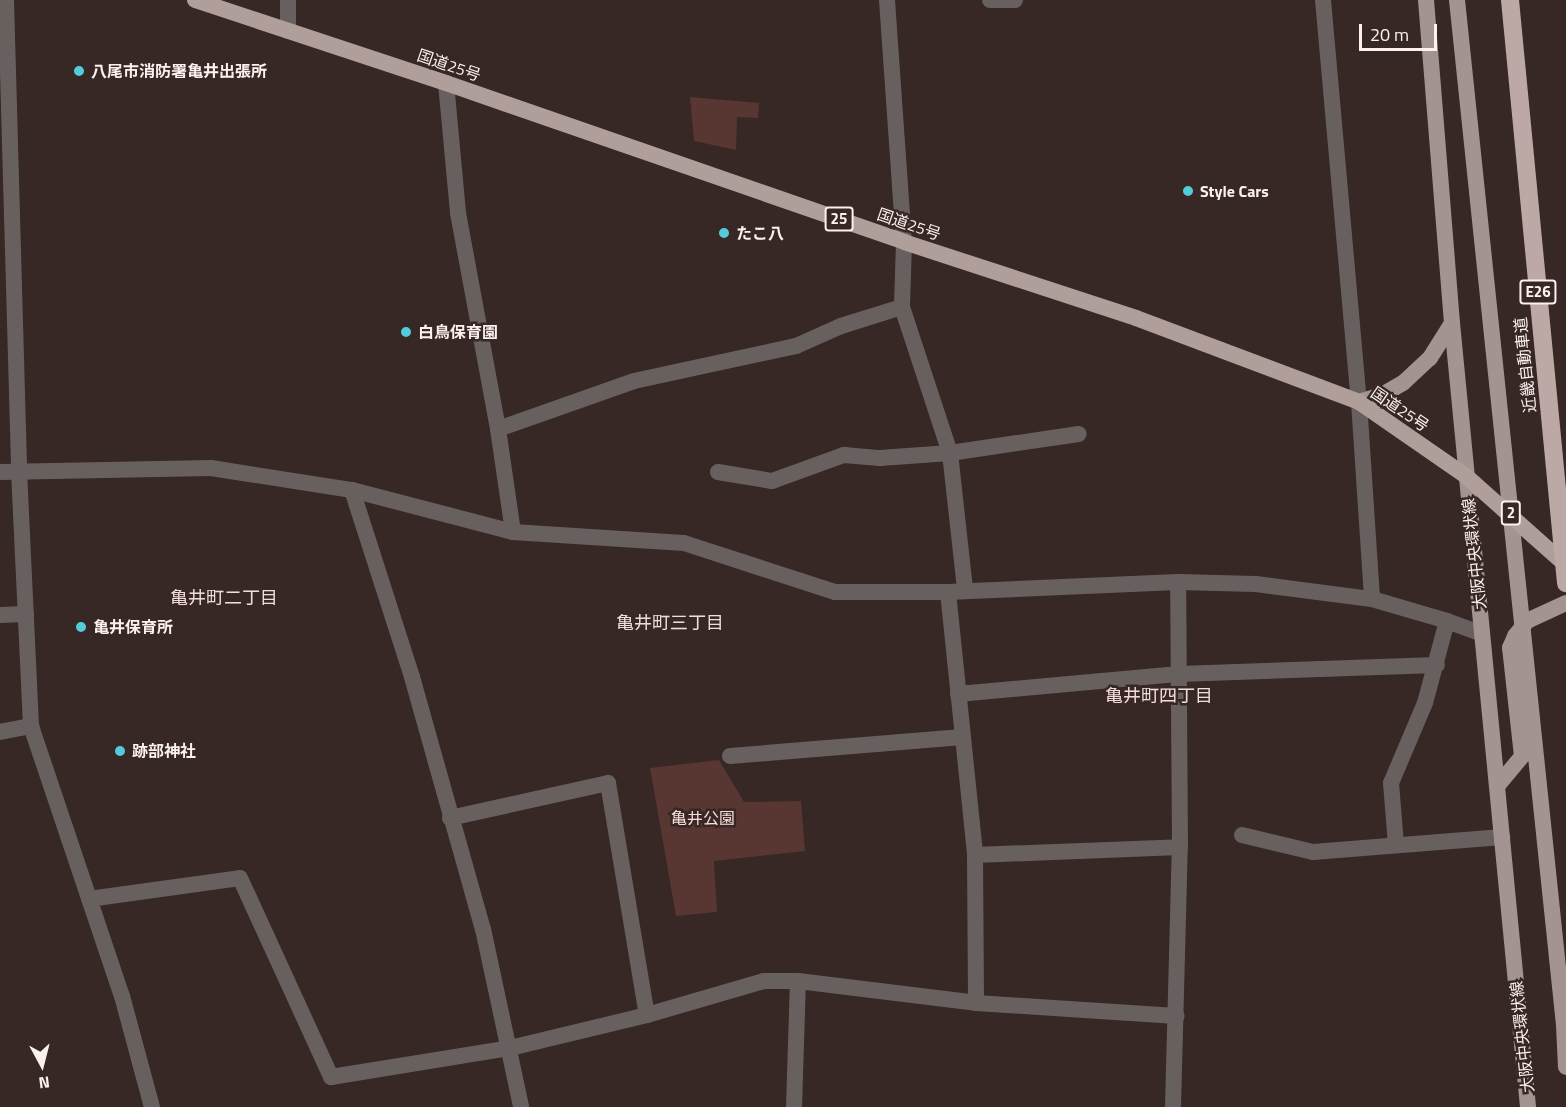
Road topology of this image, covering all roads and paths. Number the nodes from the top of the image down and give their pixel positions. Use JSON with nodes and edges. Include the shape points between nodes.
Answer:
{"nodes":[{"id":1,"x":6,"y":0,"type":"edge"},
{"id":2,"x":195,"y":0,"type":"edge"},
{"id":3,"x":288,"y":0,"type":"edge"},
{"id":4,"x":887,"y":0,"type":"edge"},
{"id":5,"x":990,"y":0,"type":"edge"},
{"id":6,"x":1007,"y":0,"type":"edge"},
{"id":7,"x":1015,"y":0,"type":"edge"},
{"id":8,"x":1323,"y":0,"type":"edge"},
{"id":9,"x":1426,"y":0,"type":"edge"},
{"id":10,"x":1457,"y":0,"type":"edge"},
{"id":11,"x":1510,"y":0,"type":"edge"},
{"id":12,"x":288,"y":31,"type":"junction"},
{"id":13,"x":446,"y":83,"type":"junction"},
{"id":14,"x":904,"y":242,"type":"junction"},
{"id":15,"x":902,"y":308,"type":"junction"},
{"id":16,"x":1452,"y":323,"type":"junction"},
{"id":17,"x":1359,"y":402,"type":"junction"},
{"id":18,"x":498,"y":429,"type":"junction"},
{"id":19,"x":1079,"y":435,"type":"dead end"},
{"id":20,"x":950,"y":453,"type":"junction"},
{"id":21,"x":19,"y":471,"type":"junction"},
{"id":22,"x":0,"y":472,"type":"edge"},
{"id":23,"x":718,"y":472,"type":"dead end"},
{"id":24,"x":1466,"y":476,"type":"junction"},
{"id":25,"x":352,"y":490,"type":"junction"},
{"id":26,"x":513,"y":532,"type":"junction"},
{"id":27,"x":1566,"y":565,"type":"edge"},
{"id":28,"x":1178,"y":582,"type":"junction"},
{"id":29,"x":1566,"y":583,"type":"edge"},
{"id":30,"x":965,"y":589,"type":"junction"},
{"id":31,"x":948,"y":591,"type":"junction"},
{"id":32,"x":1372,"y":599,"type":"junction"},
{"id":33,"x":1566,"y":603,"type":"edge"},
{"id":34,"x":26,"y":614,"type":"junction"},
{"id":35,"x":0,"y":615,"type":"edge"},
{"id":36,"x":1447,"y":621,"type":"junction"},
{"id":37,"x":1482,"y":634,"type":"junction"},
{"id":38,"x":1437,"y":665,"type":"junction"},
{"id":39,"x":1179,"y":674,"type":"junction"},
{"id":40,"x":958,"y":694,"type":"junction"},
{"id":41,"x":31,"y":726,"type":"junction"},
{"id":42,"x":0,"y":732,"type":"edge"},
{"id":43,"x":962,"y":737,"type":"junction"},
{"id":44,"x":730,"y":756,"type":"dead end"},
{"id":45,"x":1498,"y":785,"type":"junction"},
{"id":46,"x":450,"y":818,"type":"junction"},
{"id":47,"x":1242,"y":835,"type":"dead end"},
{"id":48,"x":1502,"y":837,"type":"junction"},
{"id":49,"x":1396,"y":845,"type":"junction"},
{"id":50,"x":1180,"y":847,"type":"junction"},
{"id":51,"x":975,"y":855,"type":"junction"},
{"id":52,"x":89,"y":899,"type":"junction"},
{"id":53,"x":798,"y":981,"type":"junction"},
{"id":54,"x":976,"y":1003,"type":"junction"},
{"id":55,"x":647,"y":1015,"type":"junction"},
{"id":56,"x":1177,"y":1016,"type":"junction"},
{"id":57,"x":510,"y":1048,"type":"junction"},
{"id":58,"x":1566,"y":1067,"type":"edge"},
{"id":59,"x":152,"y":1107,"type":"edge"},
{"id":60,"x":521,"y":1107,"type":"edge"},
{"id":61,"x":794,"y":1107,"type":"edge"},
{"id":62,"x":1173,"y":1107,"type":"edge"},
{"id":63,"x":1528,"y":1107,"type":"edge"}],
"edges":[{"from":1,"to":21,"type":"street"},
{"from":2,"to":12,"type":"highway","name":"国道25号","number":"25"},
{"from":3,"to":12,"type":"street"},
{"from":4,"to":14,"type":"street"},
{"from":5,"to":6,"type":"street"},
{"from":6,"to":7,"type":"street"},
{"from":8,"to":17,"type":"street"},
{"from":9,"to":16,"type":"main road","name":"大阪中央環状線"},
{"from":10,"to":58,"type":"main road","number":"2"},
{"from":11,"to":29,"type":"highway","name":"近畿自動車道","number":"E26"},
{"from":12,"to":13,"type":"highway","name":"国道25号","number":"25"},
{"from":13,"to":14,"type":"highway","name":"国道25号","number":"25"},
{"from":13,"to":18,"type":"street","via":[[458,213]]},
{"from":14,"to":15,"type":"street"},
{"from":14,"to":17,"type":"highway","name":"国道25号","number":"25","via":[[1136,318]]},
{"from":15,"to":18,"type":"street","via":[[841,326],[796,346],[634,381]]},
{"from":15,"to":20,"type":"street"},
{"from":16,"to":17,"type":"main road","via":[[1430,358],[1403,383]]},
{"from":16,"to":24,"type":"main road","name":"大阪中央環状線"},
{"from":17,"to":24,"type":"highway","name":"国道25号","number":"25"},
{"from":17,"to":32,"type":"street"},
{"from":18,"to":26,"type":"street"},
{"from":19,"to":20,"type":"street"},
{"from":20,"to":23,"type":"street","via":[[880,458],[844,455],[772,480]]},
{"from":20,"to":30,"type":"street"},
{"from":21,"to":22,"type":"street"},
{"from":21,"to":25,"type":"street","via":[[211,468]]},
{"from":21,"to":34,"type":"street"},
{"from":24,"to":27,"type":"highway","name":"国道25号","number":"25"},
{"from":24,"to":37,"type":"main road","name":"大阪中央環状線"},
{"from":25,"to":26,"type":"street"},
{"from":25,"to":46,"type":"street","via":[[412,677]]},
{"from":26,"to":31,"type":"street","via":[[684,543],[835,592]]},
{"from":28,"to":30,"type":"street"},
{"from":28,"to":32,"type":"street","via":[[1256,584]]},
{"from":28,"to":39,"type":"street"},
{"from":30,"to":31,"type":"street"},
{"from":31,"to":40,"type":"street"},
{"from":32,"to":36,"type":"street"},
{"from":33,"to":45,"type":"main road","via":[[1527,621],[1510,648],[1522,756]]},
{"from":34,"to":35,"type":"street"},
{"from":34,"to":41,"type":"street"},
{"from":36,"to":37,"type":"street"},
{"from":36,"to":38,"type":"street"},
{"from":37,"to":45,"type":"main road","name":"大阪中央環状線"},
{"from":38,"to":39,"type":"street"},
{"from":38,"to":49,"type":"street","via":[[1391,783]]},
{"from":39,"to":40,"type":"street"},
{"from":39,"to":50,"type":"street"},
{"from":40,"to":43,"type":"street"},
{"from":41,"to":42,"type":"street"},
{"from":41,"to":52,"type":"street"},
{"from":43,"to":44,"type":"street"},
{"from":43,"to":51,"type":"street"},
{"from":45,"to":48,"type":"main road","name":"大阪中央環状線"},
{"from":46,"to":55,"type":"street","via":[[608,783]]},
{"from":46,"to":57,"type":"street","via":[[483,929]]},
{"from":47,"to":49,"type":"street","via":[[1313,852]]},
{"from":48,"to":49,"type":"street"},
{"from":48,"to":63,"type":"main road","name":"大阪中央環状線"},
{"from":50,"to":51,"type":"street"},
{"from":50,"to":56,"type":"street"},
{"from":51,"to":54,"type":"street"},
{"from":52,"to":57,"type":"street","via":[[240,878],[331,1077]]},
{"from":52,"to":59,"type":"street","via":[[122,996]]},
{"from":53,"to":54,"type":"street"},
{"from":53,"to":55,"type":"street","via":[[764,981]]},
{"from":53,"to":61,"type":"street"},
{"from":54,"to":56,"type":"street"},
{"from":55,"to":57,"type":"street"},
{"from":56,"to":62,"type":"street"},
{"from":57,"to":60,"type":"street"}]}
